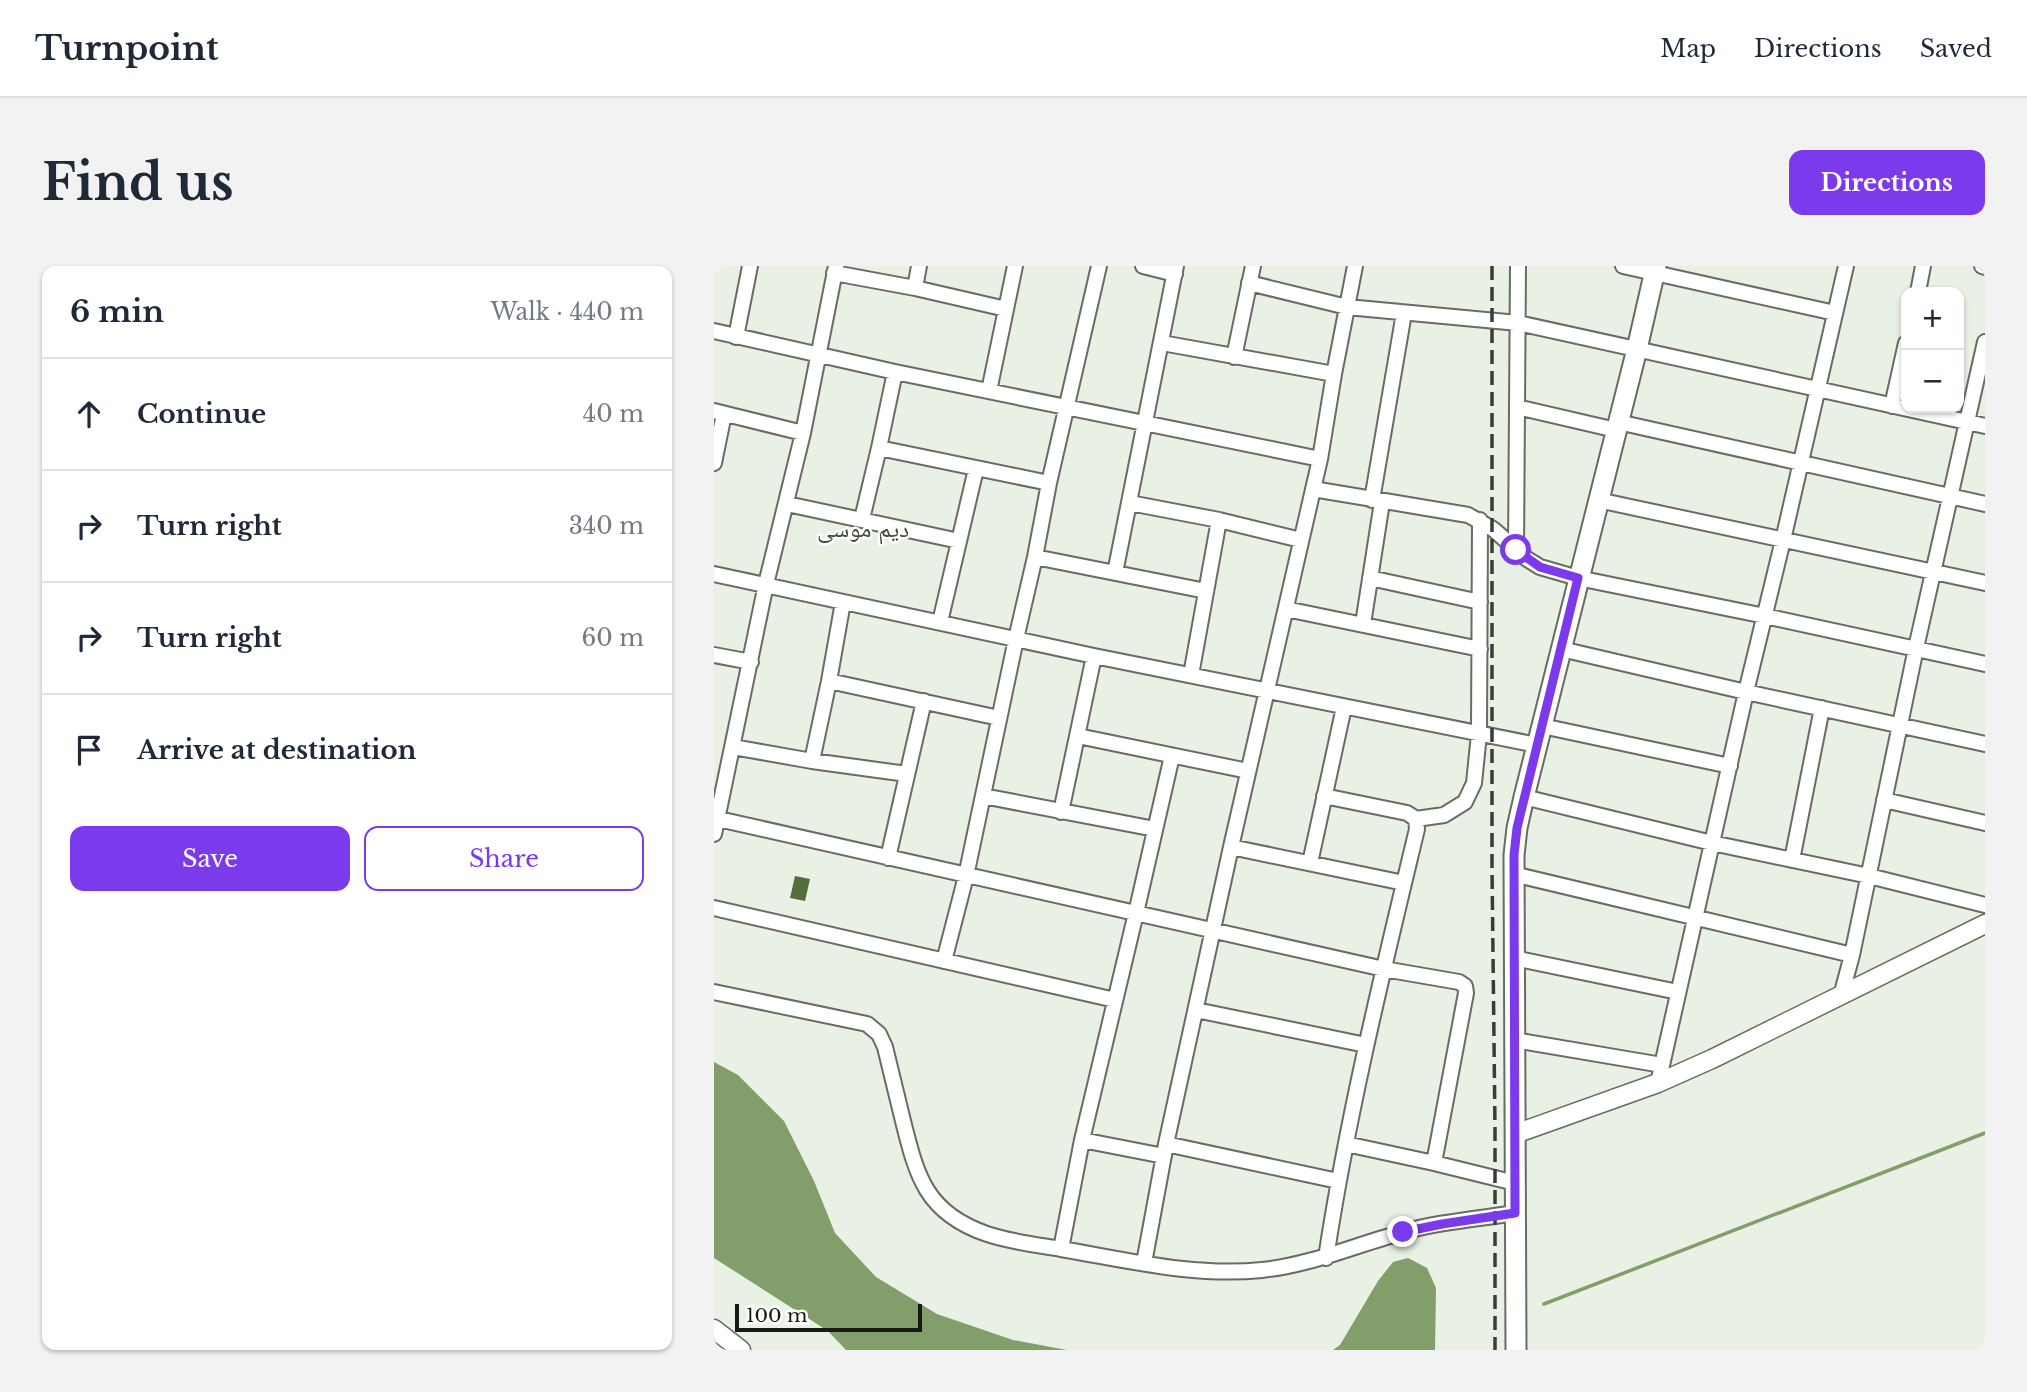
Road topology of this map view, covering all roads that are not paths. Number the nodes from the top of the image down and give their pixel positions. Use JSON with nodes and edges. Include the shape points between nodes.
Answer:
{"nodes":[{"id":1,"x":750,"y":266,"type":"edge"},
{"id":2,"x":919,"y":266,"type":"edge"},
{"id":3,"x":1015,"y":266,"type":"edge"},
{"id":4,"x":1099,"y":266,"type":"edge"},
{"id":5,"x":1143,"y":266,"type":"edge"},
{"id":6,"x":1253,"y":266,"type":"edge"},
{"id":7,"x":1355,"y":266,"type":"edge"},
{"id":8,"x":1518,"y":266,"type":"edge"},
{"id":9,"x":1623,"y":266,"type":"edge"},
{"id":10,"x":1846,"y":266,"type":"edge"},
{"id":11,"x":1923,"y":266,"type":"edge"},
{"id":12,"x":835,"y":269,"type":"edge"},
{"id":13,"x":1655,"y":269,"type":"edge"},
{"id":14,"x":1176,"y":270,"type":"edge"},
{"id":15,"x":1249,"y":283,"type":"junction"},
{"id":16,"x":1918,"y":287,"type":"edge"},
{"id":17,"x":915,"y":288,"type":"junction"},
{"id":18,"x":1347,"y":307,"type":"junction"},
{"id":19,"x":1006,"y":309,"type":"junction"},
{"id":20,"x":1404,"y":313,"type":"junction"},
{"id":21,"x":1835,"y":313,"type":"junction"},
{"id":22,"x":1517,"y":323,"type":"junction"},
{"id":23,"x":714,"y":331,"type":"edge"},
{"id":24,"x":736,"y":337,"type":"junction"},
{"id":25,"x":1162,"y":343,"type":"junction"},
{"id":26,"x":1985,"y":344,"type":"edge"},
{"id":27,"x":1637,"y":349,"type":"junction"},
{"id":28,"x":1904,"y":350,"type":"edge"},
{"id":29,"x":818,"y":354,"type":"junction"},
{"id":30,"x":1234,"y":357,"type":"junction"},
{"id":31,"x":895,"y":372,"type":"junction"},
{"id":32,"x":1334,"y":374,"type":"junction"},
{"id":33,"x":1818,"y":388,"type":"junction"},
{"id":34,"x":989,"y":391,"type":"junction"},
{"id":35,"x":1892,"y":406,"type":"junction"},
{"id":36,"x":1066,"y":407,"type":"junction"},
{"id":37,"x":1517,"y":407,"type":"junction"},
{"id":38,"x":719,"y":413,"type":"edge"},
{"id":39,"x":1967,"y":422,"type":"junction"},
{"id":40,"x":1146,"y":424,"type":"junction"},
{"id":41,"x":1617,"y":426,"type":"junction"},
{"id":42,"x":1985,"y":426,"type":"edge"},
{"id":43,"x":803,"y":433,"type":"junction"},
{"id":44,"x":879,"y":448,"type":"junction"},
{"id":45,"x":1320,"y":459,"type":"junction"},
{"id":46,"x":1800,"y":462,"type":"junction"},
{"id":47,"x":714,"y":463,"type":"edge"},
{"id":48,"x":976,"y":469,"type":"junction"},
{"id":49,"x":1049,"y":483,"type":"junction"},
{"id":50,"x":1313,"y":489,"type":"junction"},
{"id":51,"x":1951,"y":496,"type":"junction"},
{"id":52,"x":1598,"y":500,"type":"junction"},
{"id":53,"x":1377,"y":501,"type":"junction"},
{"id":54,"x":1130,"y":503,"type":"junction"},
{"id":55,"x":787,"y":504,"type":"junction"},
{"id":56,"x":1985,"y":504,"type":"edge"},
{"id":57,"x":862,"y":519,"type":"junction"},
{"id":58,"x":1219,"y":520,"type":"junction"},
{"id":59,"x":1480,"y":520,"type":"junction"},
{"id":60,"x":1301,"y":540,"type":"junction"},
{"id":61,"x":1783,"y":540,"type":"junction"},
{"id":62,"x":959,"y":541,"type":"junction"},
{"id":63,"x":1516,"y":550,"type":"junction"},
{"id":64,"x":1035,"y":557,"type":"junction"},
{"id":65,"x":1933,"y":572,"type":"junction"},
{"id":66,"x":1115,"y":573,"type":"junction"},
{"id":67,"x":714,"y":574,"type":"edge"},
{"id":68,"x":1370,"y":578,"type":"junction"},
{"id":69,"x":1578,"y":578,"type":"junction"},
{"id":70,"x":1985,"y":583,"type":"edge"},
{"id":71,"x":766,"y":584,"type":"junction"},
{"id":72,"x":1206,"y":591,"type":"junction"},
{"id":73,"x":843,"y":602,"type":"junction"},
{"id":74,"x":1480,"y":602,"type":"junction"},
{"id":75,"x":1286,"y":609,"type":"junction"},
{"id":76,"x":1765,"y":616,"type":"junction"},
{"id":77,"x":940,"y":622,"type":"junction"},
{"id":78,"x":1363,"y":624,"type":"junction"},
{"id":79,"x":1016,"y":639,"type":"junction"},
{"id":80,"x":1916,"y":648,"type":"junction"},
{"id":81,"x":1480,"y":649,"type":"junction"},
{"id":82,"x":1560,"y":649,"type":"junction"},
{"id":83,"x":714,"y":655,"type":"edge"},
{"id":84,"x":1094,"y":656,"type":"junction"},
{"id":85,"x":751,"y":663,"type":"junction"},
{"id":86,"x":1985,"y":664,"type":"edge"},
{"id":87,"x":1191,"y":675,"type":"junction"},
{"id":88,"x":829,"y":681,"type":"junction"},
{"id":89,"x":1266,"y":691,"type":"junction"},
{"id":90,"x":1746,"y":692,"type":"junction"},
{"id":91,"x":924,"y":701,"type":"junction"},
{"id":92,"x":1344,"y":706,"type":"junction"},
{"id":93,"x":1822,"y":708,"type":"junction"},
{"id":94,"x":999,"y":718,"type":"junction"},
{"id":95,"x":1899,"y":725,"type":"junction"},
{"id":96,"x":1542,"y":726,"type":"junction"},
{"id":97,"x":1479,"y":734,"type":"junction"},
{"id":98,"x":1078,"y":736,"type":"junction"},
{"id":99,"x":1985,"y":744,"type":"edge"},
{"id":100,"x":1537,"y":745,"type":"junction"},
{"id":101,"x":733,"y":747,"type":"junction"},
{"id":102,"x":1172,"y":756,"type":"junction"},
{"id":103,"x":812,"y":761,"type":"junction"},
{"id":104,"x":1730,"y":766,"type":"junction"},
{"id":105,"x":1248,"y":771,"type":"junction"},
{"id":106,"x":907,"y":774,"type":"junction"},
{"id":107,"x":983,"y":796,"type":"junction"},
{"id":108,"x":1324,"y":796,"type":"junction"},
{"id":109,"x":1524,"y":797,"type":"junction"},
{"id":110,"x":1884,"y":800,"type":"junction"},
{"id":111,"x":1061,"y":812,"type":"junction"},
{"id":112,"x":1416,"y":818,"type":"junction"},
{"id":113,"x":716,"y":819,"type":"edge"},
{"id":114,"x":1985,"y":823,"type":"edge"},
{"id":115,"x":1155,"y":829,"type":"junction"},
{"id":116,"x":714,"y":834,"type":"edge"},
{"id":117,"x":1712,"y":843,"type":"junction"},
{"id":118,"x":1231,"y":847,"type":"junction"},
{"id":119,"x":888,"y":858,"type":"junction"},
{"id":120,"x":1791,"y":860,"type":"junction"},
{"id":121,"x":1310,"y":863,"type":"junction"},
{"id":122,"x":1513,"y":874,"type":"junction"},
{"id":123,"x":966,"y":876,"type":"junction"},
{"id":124,"x":1869,"y":876,"type":"junction"},
{"id":125,"x":1404,"y":883,"type":"junction"},
{"id":126,"x":1985,"y":905,"type":"edge"},
{"id":127,"x":714,"y":908,"type":"edge"},
{"id":128,"x":1136,"y":913,"type":"junction"},
{"id":129,"x":1696,"y":918,"type":"junction"},
{"id":130,"x":1985,"y":924,"type":"edge"},
{"id":131,"x":1213,"y":929,"type":"junction"},
{"id":132,"x":1852,"y":955,"type":"junction"},
{"id":133,"x":1514,"y":958,"type":"junction"},
{"id":134,"x":944,"y":961,"type":"junction"},
{"id":135,"x":1384,"y":968,"type":"junction"},
{"id":136,"x":714,"y":992,"type":"edge"},
{"id":137,"x":1678,"y":992,"type":"junction"},
{"id":138,"x":1841,"y":996,"type":"junction"},
{"id":139,"x":1115,"y":1000,"type":"junction"},
{"id":140,"x":1196,"y":1010,"type":"junction"},
{"id":141,"x":1514,"y":1040,"type":"junction"},
{"id":142,"x":1366,"y":1045,"type":"junction"},
{"id":143,"x":1660,"y":1074,"type":"junction"},
{"id":144,"x":1515,"y":1134,"type":"junction"},
{"id":145,"x":1082,"y":1140,"type":"junction"},
{"id":146,"x":1346,"y":1144,"type":"junction"},
{"id":147,"x":1165,"y":1150,"type":"junction"},
{"id":148,"x":1434,"y":1164,"type":"junction"},
{"id":149,"x":1338,"y":1181,"type":"junction"},
{"id":150,"x":1515,"y":1183,"type":"junction"},
{"id":151,"x":1515,"y":1213,"type":"junction"},
{"id":152,"x":1061,"y":1249,"type":"junction"},
{"id":153,"x":1326,"y":1258,"type":"junction"},
{"id":154,"x":1144,"y":1263,"type":"junction"},
{"id":155,"x":714,"y":1329,"type":"edge"},
{"id":156,"x":741,"y":1350,"type":"edge"},
{"id":157,"x":1516,"y":1350,"type":"edge"}],
"edges":[{"from":1,"to":24,"type":"street"},
{"from":2,"to":17,"type":"street"},
{"from":3,"to":19,"type":"street"},
{"from":4,"to":36,"type":"street"},
{"from":5,"to":14,"type":"street"},
{"from":6,"to":15,"type":"street"},
{"from":7,"to":18,"type":"street"},
{"from":8,"to":22,"type":"street"},
{"from":9,"to":13,"type":"street"},
{"from":10,"to":21,"type":"street"},
{"from":11,"to":16,"type":"street"},
{"from":12,"to":17,"type":"street"},
{"from":12,"to":29,"type":"street"},
{"from":13,"to":21,"type":"street"},
{"from":13,"to":27,"type":"main road"},
{"from":14,"to":25,"type":"street"},
{"from":15,"to":18,"type":"street"},
{"from":15,"to":30,"type":"street"},
{"from":17,"to":19,"type":"street"},
{"from":18,"to":20,"type":"street"},
{"from":18,"to":32,"type":"street"},
{"from":19,"to":34,"type":"street"},
{"from":20,"to":22,"type":"street"},
{"from":20,"to":53,"type":"street"},
{"from":21,"to":33,"type":"street"},
{"from":22,"to":27,"type":"street"},
{"from":22,"to":37,"type":"street"},
{"from":23,"to":24,"type":"street"},
{"from":24,"to":29,"type":"street"},
{"from":25,"to":30,"type":"street"},
{"from":25,"to":40,"type":"street"},
{"from":26,"to":39,"type":"street"},
{"from":27,"to":33,"type":"street"},
{"from":27,"to":41,"type":"main road"},
{"from":28,"to":35,"type":"street"},
{"from":29,"to":31,"type":"street"},
{"from":29,"to":43,"type":"street"},
{"from":30,"to":32,"type":"street"},
{"from":31,"to":34,"type":"street"},
{"from":31,"to":44,"type":"street"},
{"from":32,"to":45,"type":"street"},
{"from":33,"to":35,"type":"street"},
{"from":33,"to":46,"type":"street"},
{"from":34,"to":36,"type":"street"},
{"from":35,"to":39,"type":"street"},
{"from":36,"to":40,"type":"street"},
{"from":36,"to":49,"type":"street"},
{"from":37,"to":41,"type":"street"},
{"from":37,"to":63,"type":"street"},
{"from":38,"to":43,"type":"street"},
{"from":38,"to":47,"type":"street"},
{"from":39,"to":42,"type":"street"},
{"from":39,"to":51,"type":"street"},
{"from":40,"to":45,"type":"street"},
{"from":40,"to":54,"type":"street"},
{"from":41,"to":46,"type":"street"},
{"from":41,"to":52,"type":"main road"},
{"from":43,"to":55,"type":"street"},
{"from":44,"to":48,"type":"street"},
{"from":44,"to":57,"type":"street"},
{"from":45,"to":50,"type":"street"},
{"from":46,"to":51,"type":"street"},
{"from":46,"to":61,"type":"street"},
{"from":48,"to":49,"type":"street"},
{"from":48,"to":62,"type":"street"},
{"from":49,"to":64,"type":"street"},
{"from":50,"to":53,"type":"street"},
{"from":50,"to":60,"type":"street"},
{"from":51,"to":56,"type":"street"},
{"from":51,"to":65,"type":"street"},
{"from":52,"to":61,"type":"street"},
{"from":52,"to":69,"type":"main road"},
{"from":53,"to":59,"type":"street"},
{"from":53,"to":68,"type":"street"},
{"from":54,"to":58,"type":"street"},
{"from":54,"to":66,"type":"street"},
{"from":55,"to":57,"type":"street"},
{"from":55,"to":71,"type":"street"},
{"from":57,"to":62,"type":"street"},
{"from":58,"to":60,"type":"street"},
{"from":58,"to":72,"type":"street"},
{"from":59,"to":63,"type":"street"},
{"from":59,"to":74,"type":"street"},
{"from":60,"to":75,"type":"street"},
{"from":61,"to":65,"type":"street"},
{"from":61,"to":76,"type":"street"},
{"from":62,"to":77,"type":"street"},
{"from":63,"to":69,"type":"street","via":[[1540,567]]},
{"from":64,"to":66,"type":"street"},
{"from":64,"to":79,"type":"street"},
{"from":65,"to":70,"type":"street"},
{"from":65,"to":80,"type":"street"},
{"from":66,"to":72,"type":"street"},
{"from":67,"to":71,"type":"street"},
{"from":68,"to":74,"type":"street"},
{"from":68,"to":78,"type":"street"},
{"from":69,"to":76,"type":"street"},
{"from":69,"to":82,"type":"main road"},
{"from":71,"to":73,"type":"street"},
{"from":71,"to":85,"type":"street"},
{"from":72,"to":87,"type":"street"},
{"from":73,"to":77,"type":"street"},
{"from":73,"to":88,"type":"street"},
{"from":74,"to":81,"type":"street"},
{"from":75,"to":78,"type":"street"},
{"from":75,"to":89,"type":"street"},
{"from":76,"to":80,"type":"street"},
{"from":76,"to":90,"type":"street"},
{"from":77,"to":79,"type":"street"},
{"from":78,"to":81,"type":"street"},
{"from":79,"to":84,"type":"street"},
{"from":79,"to":94,"type":"street"},
{"from":80,"to":86,"type":"street"},
{"from":80,"to":95,"type":"street"},
{"from":81,"to":97,"type":"street"},
{"from":82,"to":90,"type":"street"},
{"from":82,"to":96,"type":"main road"},
{"from":83,"to":85,"type":"street"},
{"from":84,"to":87,"type":"street"},
{"from":84,"to":98,"type":"street"},
{"from":85,"to":101,"type":"street"},
{"from":87,"to":89,"type":"street"},
{"from":88,"to":91,"type":"street"},
{"from":88,"to":103,"type":"street"},
{"from":89,"to":92,"type":"street"},
{"from":89,"to":105,"type":"street"},
{"from":90,"to":93,"type":"street"},
{"from":90,"to":104,"type":"street"},
{"from":91,"to":94,"type":"street"},
{"from":91,"to":106,"type":"street"},
{"from":92,"to":97,"type":"street"},
{"from":92,"to":108,"type":"street"},
{"from":93,"to":95,"type":"street"},
{"from":93,"to":120,"type":"street"},
{"from":94,"to":107,"type":"street"},
{"from":95,"to":99,"type":"street"},
{"from":95,"to":110,"type":"street"},
{"from":96,"to":100,"type":"main road"},
{"from":96,"to":104,"type":"street"},
{"from":97,"to":100,"type":"street"},
{"from":97,"to":112,"type":"street","via":[[1474,783],[1465,802],[1444,815]]},
{"from":98,"to":102,"type":"street"},
{"from":98,"to":111,"type":"street"},
{"from":100,"to":109,"type":"main road"},
{"from":101,"to":103,"type":"street"},
{"from":101,"to":113,"type":"street"},
{"from":102,"to":105,"type":"street"},
{"from":102,"to":115,"type":"street"},
{"from":103,"to":106,"type":"street"},
{"from":104,"to":117,"type":"street"},
{"from":105,"to":118,"type":"street"},
{"from":106,"to":119,"type":"street"},
{"from":107,"to":111,"type":"street"},
{"from":107,"to":123,"type":"street"},
{"from":108,"to":112,"type":"street"},
{"from":108,"to":121,"type":"street"},
{"from":109,"to":117,"type":"street"},
{"from":109,"to":122,"type":"main road"},
{"from":110,"to":114,"type":"street"},
{"from":110,"to":124,"type":"street"},
{"from":111,"to":115,"type":"street"},
{"from":112,"to":125,"type":"street"},
{"from":113,"to":116,"type":"street"},
{"from":113,"to":119,"type":"street"},
{"from":115,"to":128,"type":"street"},
{"from":117,"to":120,"type":"street"},
{"from":117,"to":129,"type":"street"},
{"from":118,"to":121,"type":"street"},
{"from":118,"to":131,"type":"street"},
{"from":119,"to":123,"type":"street"},
{"from":120,"to":124,"type":"street"},
{"from":121,"to":125,"type":"street"},
{"from":122,"to":129,"type":"street"},
{"from":122,"to":133,"type":"main road"},
{"from":123,"to":128,"type":"street"},
{"from":123,"to":134,"type":"street"},
{"from":124,"to":126,"type":"street"},
{"from":124,"to":132,"type":"street"},
{"from":125,"to":135,"type":"street"},
{"from":127,"to":134,"type":"street"},
{"from":128,"to":131,"type":"street"},
{"from":128,"to":139,"type":"street"},
{"from":129,"to":132,"type":"street"},
{"from":129,"to":137,"type":"street"},
{"from":130,"to":138,"type":"street"},
{"from":131,"to":135,"type":"street"},
{"from":131,"to":140,"type":"street"},
{"from":132,"to":138,"type":"street"},
{"from":133,"to":137,"type":"street"},
{"from":133,"to":141,"type":"main road"},
{"from":134,"to":139,"type":"street"},
{"from":135,"to":142,"type":"street"},
{"from":135,"to":148,"type":"street","via":[[1465,986]]},
{"from":136,"to":152,"type":"street","via":[[867,1024],[885,1047],[912,1160],[923,1185],[942,1209],[987,1234]]},
{"from":137,"to":143,"type":"street"},
{"from":138,"to":143,"type":"street","via":[[1755,1039]]},
{"from":139,"to":145,"type":"street"},
{"from":140,"to":142,"type":"street"},
{"from":140,"to":147,"type":"street"},
{"from":141,"to":143,"type":"street"},
{"from":141,"to":144,"type":"main road"},
{"from":142,"to":146,"type":"street"},
{"from":143,"to":144,"type":"street"},
{"from":144,"to":150,"type":"main road"},
{"from":145,"to":147,"type":"street"},
{"from":145,"to":152,"type":"street"},
{"from":146,"to":148,"type":"street"},
{"from":146,"to":149,"type":"street"},
{"from":147,"to":149,"type":"street"},
{"from":147,"to":154,"type":"street"},
{"from":148,"to":150,"type":"street"},
{"from":149,"to":153,"type":"street"},
{"from":150,"to":151,"type":"main road"},
{"from":151,"to":153,"type":"street","via":[[1403,1232]]},
{"from":151,"to":157,"type":"main road"},
{"from":152,"to":154,"type":"street"},
{"from":153,"to":154,"type":"street","via":[[1231,1272]]},
{"from":155,"to":156,"type":"street"}]}
